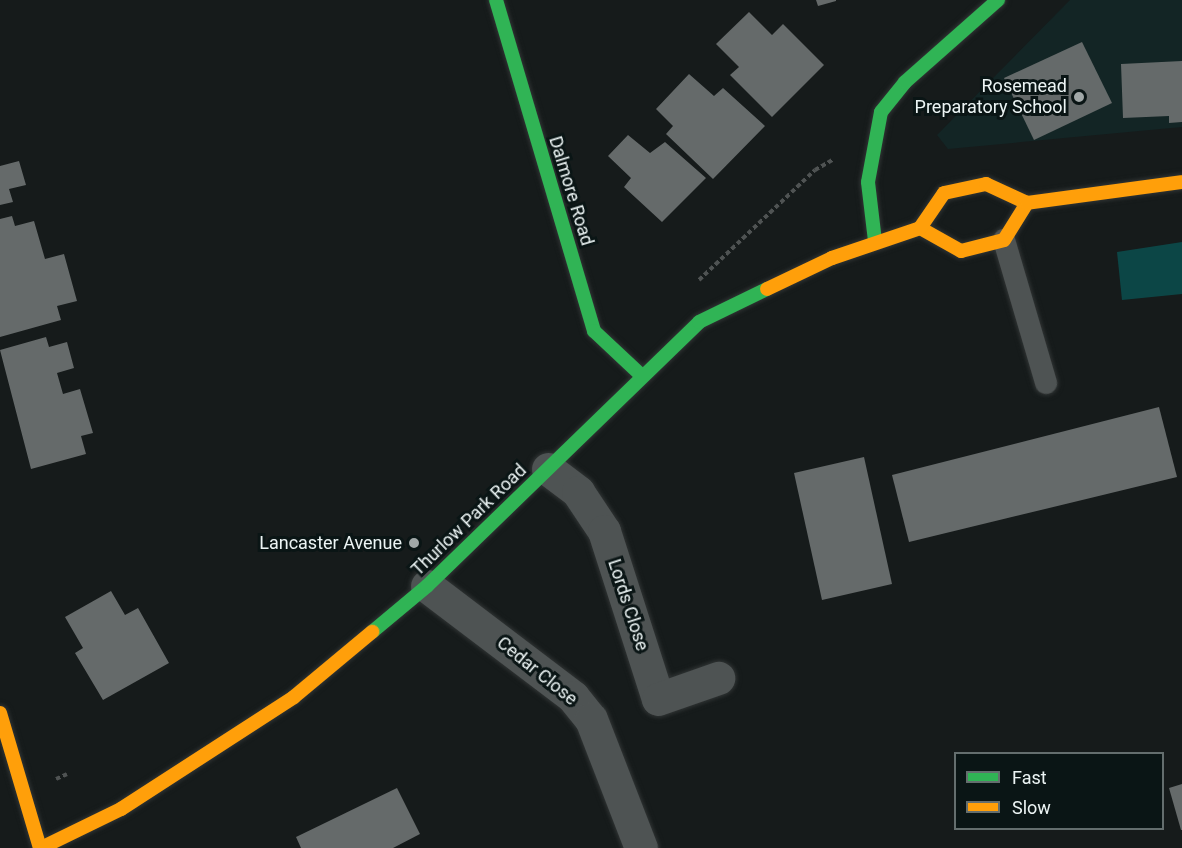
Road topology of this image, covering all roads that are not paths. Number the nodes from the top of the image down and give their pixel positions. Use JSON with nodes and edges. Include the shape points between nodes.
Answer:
{"nodes":[{"id":1,"x":496,"y":0,"type":"edge"},
{"id":2,"x":998,"y":0,"type":"edge"},
{"id":3,"x":1182,"y":182,"type":"edge"},
{"id":4,"x":1027,"y":204,"type":"junction"},
{"id":5,"x":920,"y":228,"type":"junction"},
{"id":6,"x":1004,"y":240,"type":"junction"},
{"id":7,"x":875,"y":241,"type":"junction"},
{"id":8,"x":640,"y":374,"type":"junction"},
{"id":9,"x":1046,"y":383,"type":"dead end"},
{"id":10,"x":548,"y":468,"type":"junction"},
{"id":11,"x":427,"y":586,"type":"junction"},
{"id":12,"x":718,"y":678,"type":"dead end"},
{"id":13,"x":0,"y":713,"type":"edge"},
{"id":14,"x":40,"y":848,"type":"edge"},
{"id":15,"x":641,"y":848,"type":"edge"}],
"edges":[{"from":1,"to":8,"type":"main road","name":"Dalmore Road","via":[[594,332]]},
{"from":2,"to":7,"type":"main road","via":[[897,90],[881,112],[869,157],[867,193]]},
{"from":3,"to":4,"type":"main road"},
{"from":4,"to":5,"type":"main road","via":[[986,184],[944,193]]},
{"from":4,"to":6,"type":"main road"},
{"from":5,"to":6,"type":"main road","via":[[961,251]]},
{"from":5,"to":7,"type":"main road","name":"Thurlow Park Road"},
{"from":6,"to":9,"type":"lane"},
{"from":7,"to":8,"type":"main road","name":"Thurlow Park Road","via":[[740,298],[699,322]]},
{"from":8,"to":10,"type":"main road","name":"Thurlow Park Road"},
{"from":10,"to":11,"type":"main road","name":"Thurlow Park Road"},
{"from":10,"to":12,"type":"street","name":"Lords Close","via":[[578,492],[604,531],[658,699]]},
{"from":11,"to":14,"type":"main road","name":"Thurlow Park Road","via":[[294,697],[120,809]]},
{"from":11,"to":15,"type":"street","name":"Cedar Close","via":[[573,696],[591,719]]},
{"from":13,"to":14,"type":"main road"}]}
